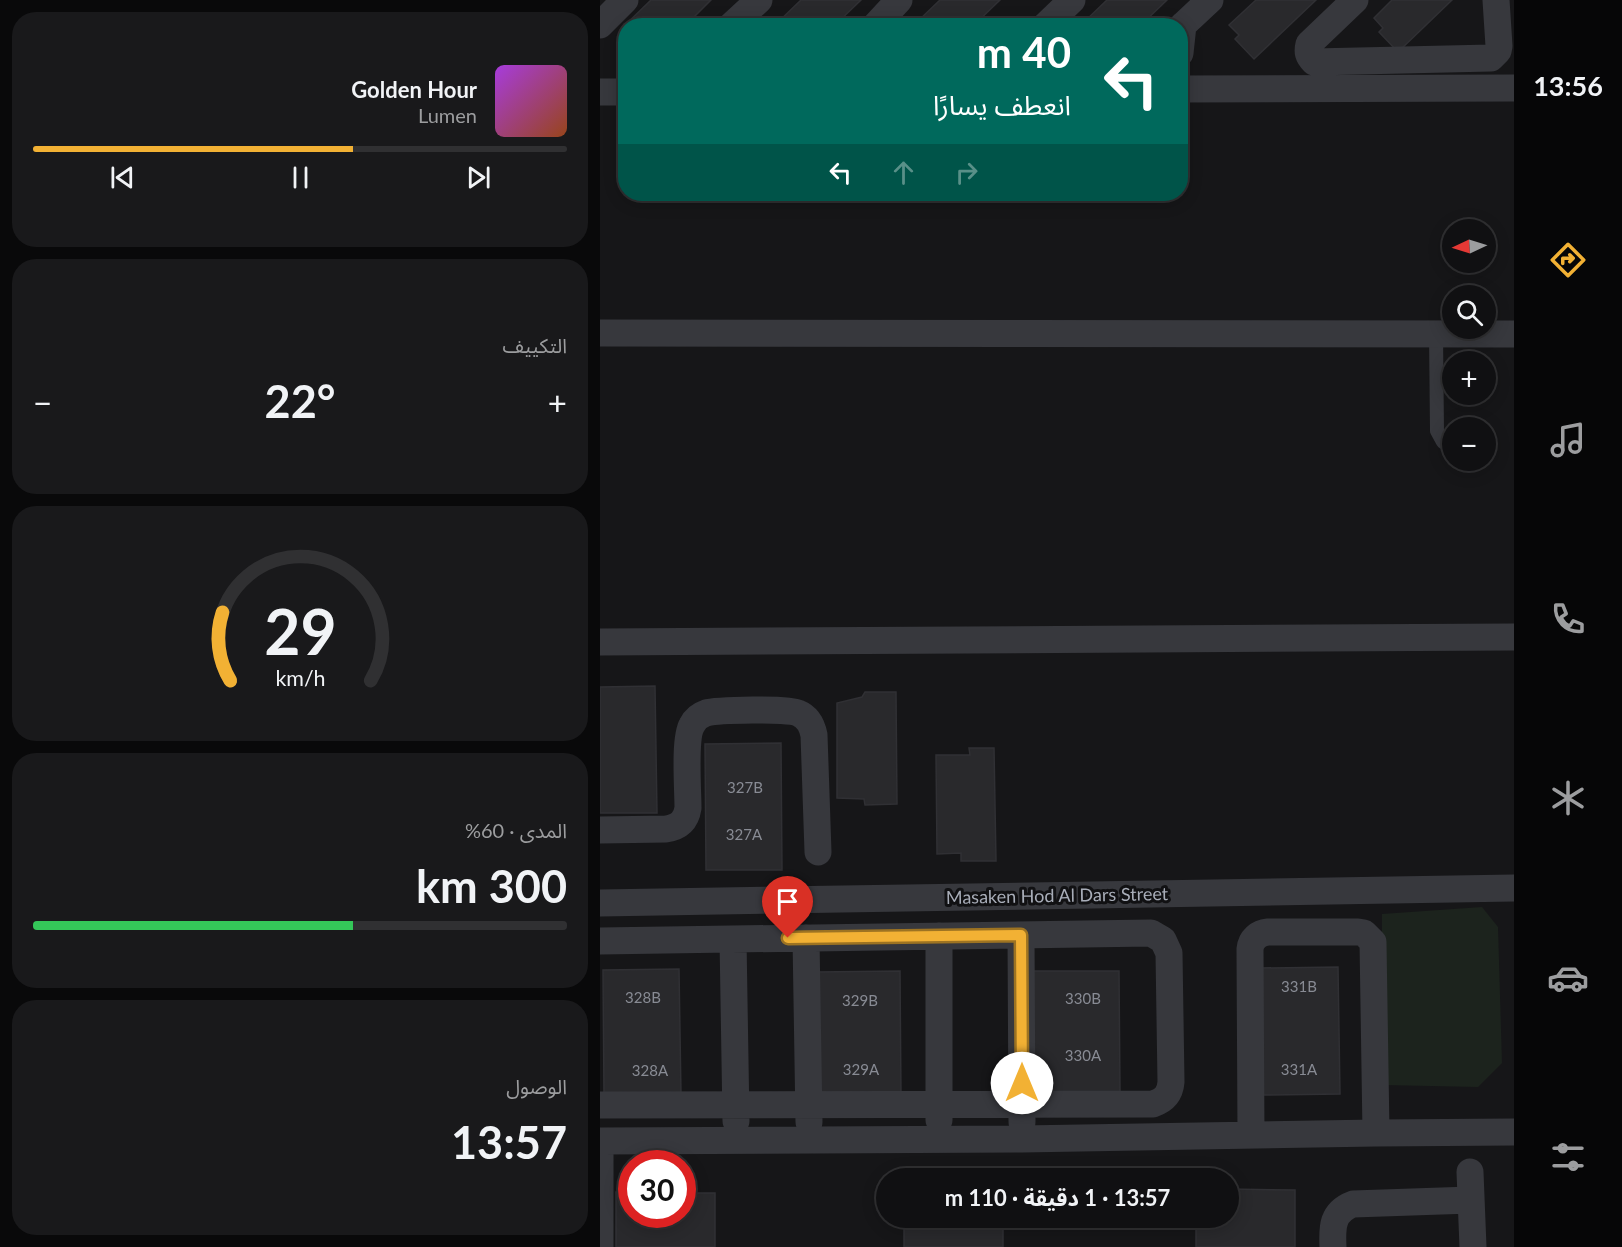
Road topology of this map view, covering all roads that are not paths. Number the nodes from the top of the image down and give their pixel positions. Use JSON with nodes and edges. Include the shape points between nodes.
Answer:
{"nodes":[{"id":1,"x":625,"y":0,"type":"edge"},
{"id":2,"x":759,"y":0,"type":"edge"},
{"id":3,"x":899,"y":0,"type":"edge"},
{"id":4,"x":1072,"y":0,"type":"edge"},
{"id":5,"x":1210,"y":0,"type":"edge"},
{"id":6,"x":1355,"y":0,"type":"edge"},
{"id":7,"x":1496,"y":0,"type":"edge"},
{"id":8,"x":740,"y":18,"type":"edge"},
{"id":9,"x":882,"y":18,"type":"edge"},
{"id":10,"x":1053,"y":18,"type":"edge"},
{"id":11,"x":1188,"y":20,"type":"edge"},
{"id":12,"x":600,"y":25,"type":"edge"},
{"id":13,"x":1514,"y":88,"type":"edge"},
{"id":14,"x":1188,"y":89,"type":"edge"},
{"id":15,"x":600,"y":92,"type":"edge"},
{"id":16,"x":618,"y":92,"type":"edge"},
{"id":17,"x":600,"y":333,"type":"edge"},
{"id":18,"x":1436,"y":334,"type":"junction"},
{"id":19,"x":1514,"y":334,"type":"edge"},
{"id":20,"x":1442,"y":440,"type":"edge"},
{"id":21,"x":1514,"y":637,"type":"edge"},
{"id":22,"x":600,"y":642,"type":"edge"},
{"id":23,"x":600,"y":830,"type":"edge"},
{"id":24,"x":818,"y":852,"type":"dead end"},
{"id":25,"x":1514,"y":888,"type":"edge"},
{"id":26,"x":600,"y":903,"type":"edge"},
{"id":27,"x":1021,"y":935,"type":"junction"},
{"id":28,"x":939,"y":936,"type":"junction"},
{"id":29,"x":806,"y":938,"type":"junction"},
{"id":30,"x":733,"y":939,"type":"junction"},
{"id":31,"x":600,"y":941,"type":"edge"},
{"id":32,"x":939,"y":1104,"type":"junction"},
{"id":33,"x":1022,"y":1104,"type":"junction"},
{"id":34,"x":600,"y":1105,"type":"edge"},
{"id":35,"x":736,"y":1105,"type":"junction"},
{"id":36,"x":809,"y":1105,"type":"junction"},
{"id":37,"x":1514,"y":1132,"type":"edge"},
{"id":38,"x":1376,"y":1133,"type":"junction"},
{"id":39,"x":1251,"y":1135,"type":"junction"},
{"id":40,"x":939,"y":1139,"type":"junction"},
{"id":41,"x":1022,"y":1139,"type":"junction"},
{"id":42,"x":737,"y":1140,"type":"junction"},
{"id":43,"x":809,"y":1140,"type":"junction"},
{"id":44,"x":600,"y":1141,"type":"edge"},
{"id":45,"x":1470,"y":1172,"type":"dead end"},
{"id":46,"x":600,"y":1182,"type":"edge"},
{"id":47,"x":1471,"y":1200,"type":"junction"},
{"id":48,"x":600,"y":1247,"type":"edge"},
{"id":49,"x":1333,"y":1247,"type":"edge"},
{"id":50,"x":1473,"y":1247,"type":"edge"}],
"edges":[{"from":1,"to":12,"type":"street"},
{"from":2,"to":8,"type":"street"},
{"from":3,"to":9,"type":"street"},
{"from":4,"to":10,"type":"street"},
{"from":5,"to":11,"type":"street"},
{"from":6,"to":7,"type":"street","via":[[1310,44],[1307,51],[1314,62],[1491,58],[1499,46]]},
{"from":13,"to":14,"type":"street"},
{"from":15,"to":16,"type":"street"},
{"from":17,"to":18,"type":"street"},
{"from":18,"to":19,"type":"street"},
{"from":18,"to":20,"type":"lane","via":[[1437,431]]},
{"from":21,"to":22,"type":"street"},
{"from":23,"to":24,"type":"street","via":[[666,829],[681,823],[688,808],[688,732],[701,715],[793,711],[805,717],[814,735]]},
{"from":25,"to":26,"type":"street","name":"Masaken Hod Al Dars Street"},
{"from":27,"to":28,"type":"street"},
{"from":27,"to":33,"type":"street"},
{"from":27,"to":33,"type":"street","via":[[1151,933],[1163,940],[1169,953],[1171,1082],[1168,1094],[1154,1104]]},
{"from":28,"to":29,"type":"street"},
{"from":28,"to":32,"type":"street"},
{"from":29,"to":30,"type":"street"},
{"from":29,"to":36,"type":"street"},
{"from":30,"to":31,"type":"street"},
{"from":30,"to":35,"type":"street"},
{"from":32,"to":33,"type":"street"},
{"from":32,"to":36,"type":"street"},
{"from":32,"to":40,"type":"street"},
{"from":33,"to":41,"type":"street"},
{"from":34,"to":35,"type":"street"},
{"from":35,"to":36,"type":"street"},
{"from":35,"to":42,"type":"street"},
{"from":36,"to":43,"type":"street"},
{"from":37,"to":38,"type":"street"},
{"from":38,"to":39,"type":"street"},
{"from":38,"to":39,"type":"street","via":[[1373,942],[1358,932],[1268,932],[1253,939],[1250,949]]},
{"from":39,"to":41,"type":"street"},
{"from":40,"to":41,"type":"street"},
{"from":40,"to":43,"type":"street"},
{"from":42,"to":43,"type":"street"},
{"from":42,"to":44,"type":"street"},
{"from":44,"to":46,"type":"street"},
{"from":45,"to":47,"type":"street"},
{"from":46,"to":48,"type":"street"},
{"from":47,"to":49,"type":"street","via":[[1345,1206],[1332,1227]]},
{"from":47,"to":50,"type":"street"}]}
